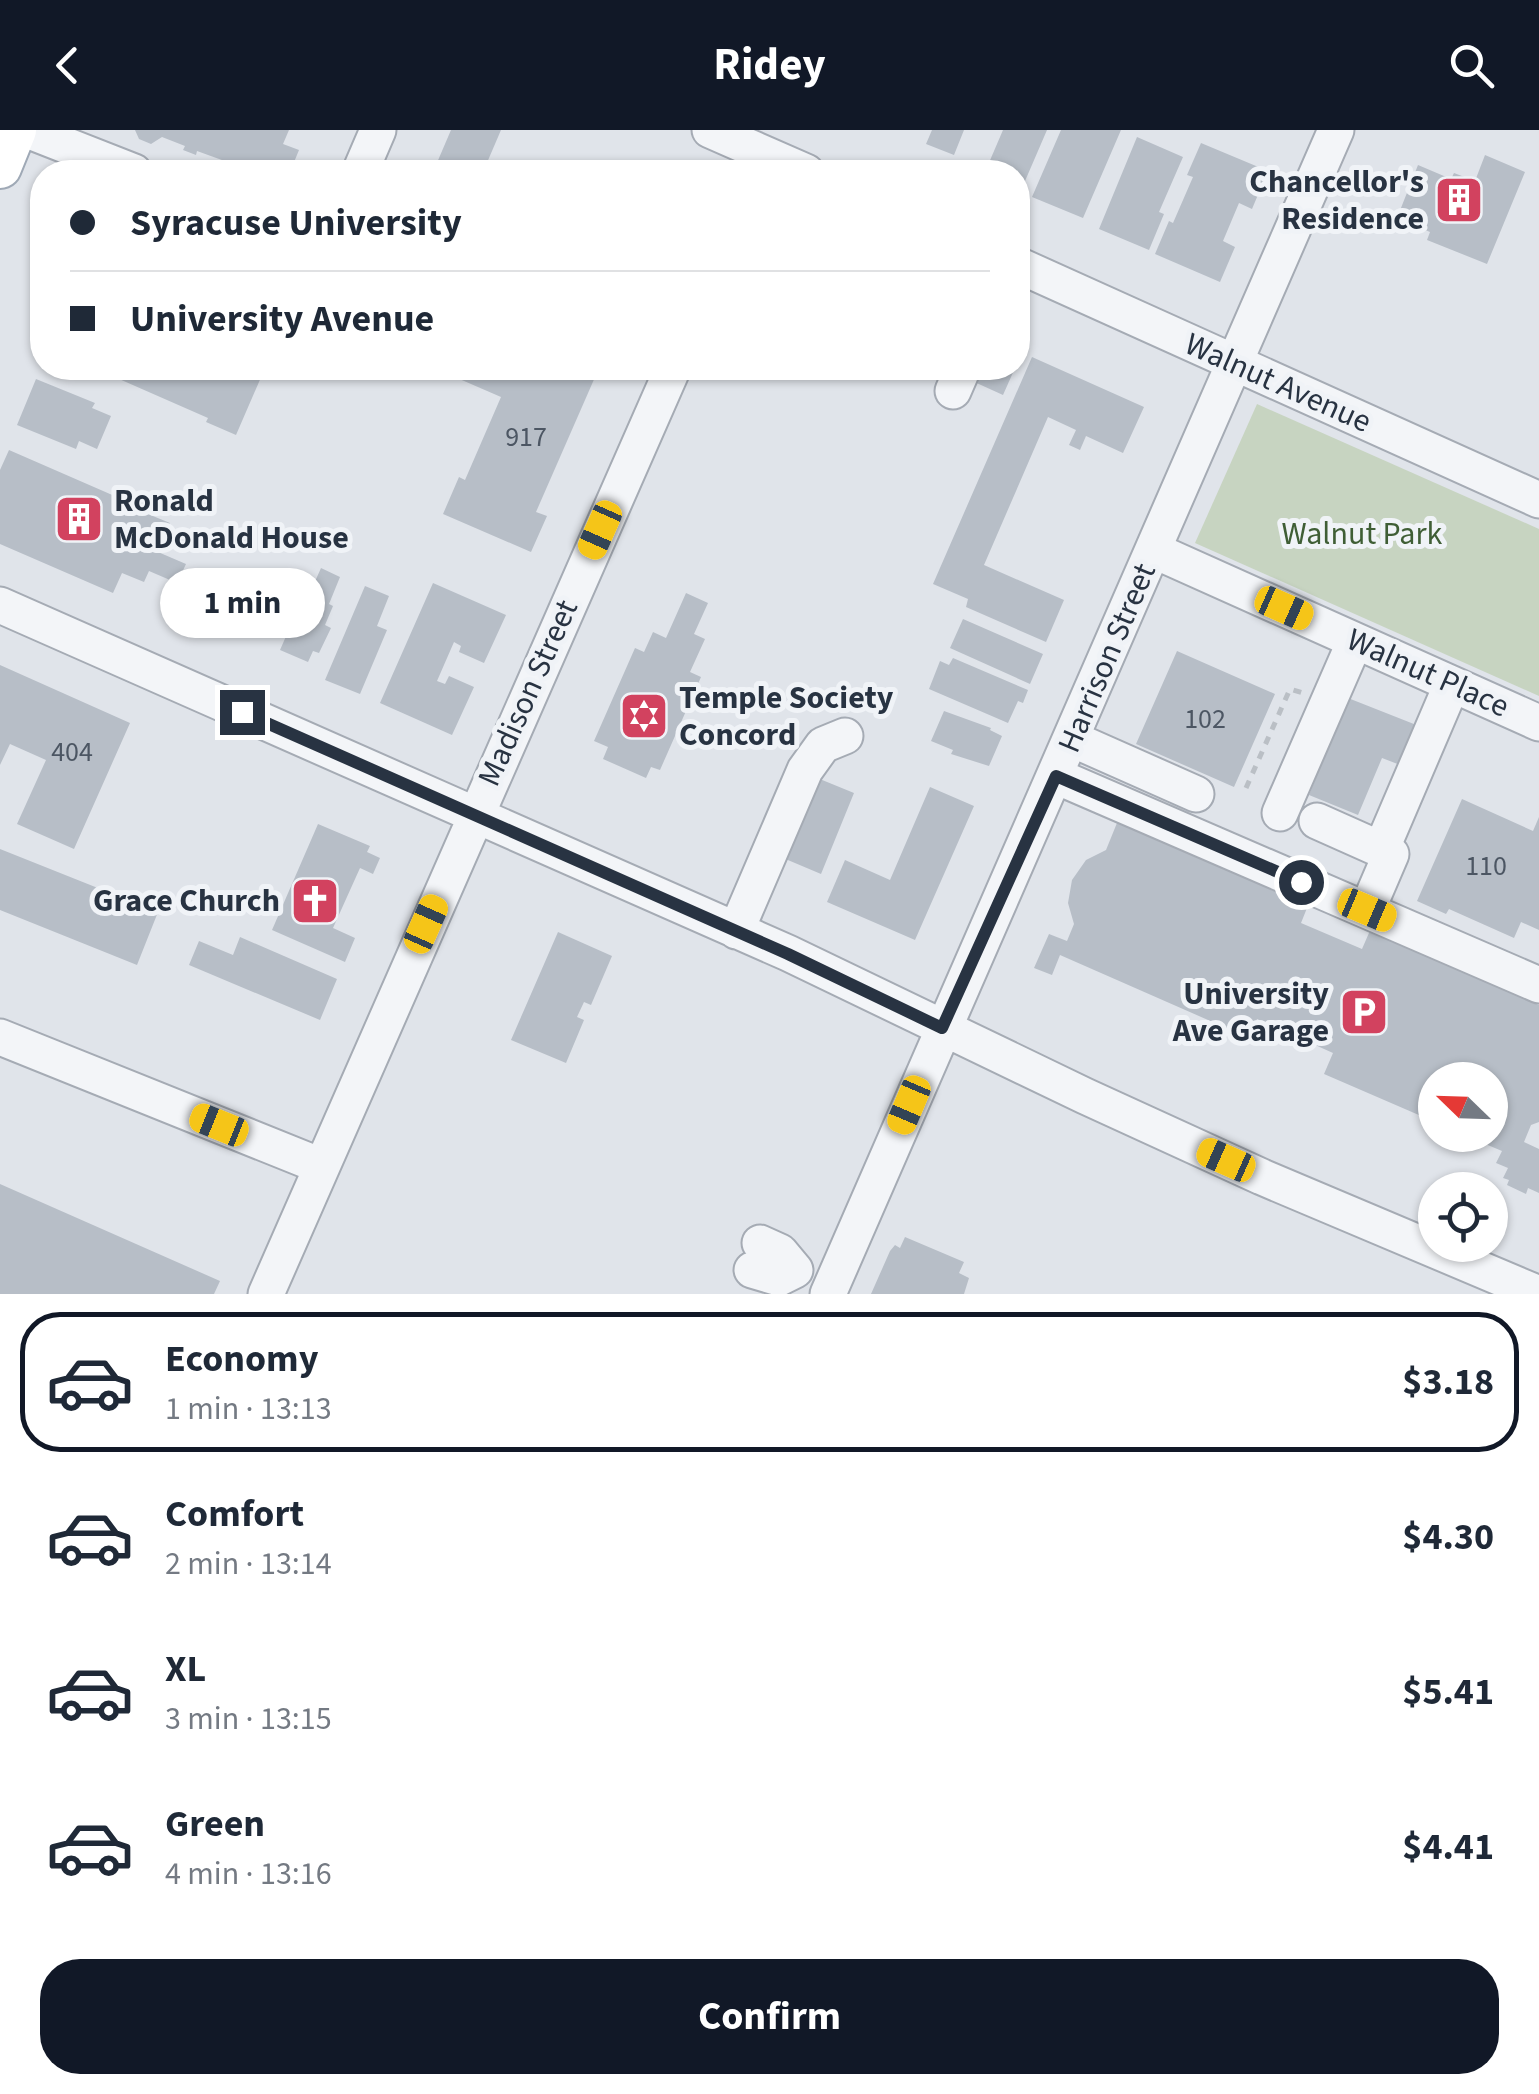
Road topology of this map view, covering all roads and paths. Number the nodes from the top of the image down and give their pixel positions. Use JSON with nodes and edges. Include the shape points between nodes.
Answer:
{"nodes":[{"id":1,"x":15,"y":130,"type":"edge"},
{"id":2,"x":27,"y":130,"type":"edge"},
{"id":3,"x":378,"y":130,"type":"edge"},
{"id":4,"x":710,"y":130,"type":"edge"},
{"id":5,"x":1336,"y":130,"type":"edge"},
{"id":6,"x":762,"y":152,"type":"edge"},
{"id":7,"x":103,"y":160,"type":"edge"},
{"id":8,"x":365,"y":160,"type":"edge"},
{"id":9,"x":0,"y":167,"type":"edge"},
{"id":10,"x":1030,"y":270,"type":"edge"},
{"id":11,"x":1233,"y":363,"type":"junction"},
{"id":12,"x":667,"y":380,"type":"edge"},
{"id":13,"x":1539,"y":500,"type":"edge"},
{"id":14,"x":1153,"y":550,"type":"junction"},
{"id":15,"x":0,"y":606,"type":"edge"},
{"id":16,"x":1355,"y":640,"type":"junction"},
{"id":17,"x":1452,"y":684,"type":"junction"},
{"id":18,"x":1311,"y":693,"type":"dead end"},
{"id":19,"x":1539,"y":722,"type":"edge"},
{"id":20,"x":845,"y":736,"type":"dead end"},
{"id":21,"x":1072,"y":739,"type":"junction"},
{"id":22,"x":1056,"y":776,"type":"junction"},
{"id":23,"x":1246,"y":788,"type":"dead end"},
{"id":24,"x":1196,"y":794,"type":"dead end"},
{"id":25,"x":1280,"y":814,"type":"dead end"},
{"id":26,"x":474,"y":815,"type":"junction"},
{"id":27,"x":1317,"y":821,"type":"dead end"},
{"id":28,"x":1381,"y":850,"type":"junction"},
{"id":29,"x":1367,"y":910,"type":"junction"},
{"id":30,"x":736,"y":931,"type":"junction"},
{"id":31,"x":1539,"y":985,"type":"edge"},
{"id":32,"x":942,"y":1028,"type":"junction"},
{"id":33,"x":0,"y":1037,"type":"edge"},
{"id":34,"x":321,"y":1166,"type":"junction"},
{"id":35,"x":266,"y":1294,"type":"edge"},
{"id":36,"x":828,"y":1294,"type":"edge"},
{"id":37,"x":1539,"y":1294,"type":"edge"}],
"edges":[{"from":1,"to":9,"type":"main road"},
{"from":2,"to":7,"type":"street"},
{"from":3,"to":8,"type":"street"},
{"from":4,"to":6,"type":"street"},
{"from":5,"to":11,"type":"street","name":"Harrison Street"},
{"from":10,"to":11,"type":"street","name":"Walnut Avenue"},
{"from":11,"to":13,"type":"street","name":"Walnut Avenue"},
{"from":11,"to":14,"type":"street","name":"Harrison Street"},
{"from":12,"to":26,"type":"street","name":"Madison Street"},
{"from":14,"to":16,"type":"street","name":"Walnut Place"},
{"from":14,"to":21,"type":"street","name":"Harrison Street"},
{"from":15,"to":26,"type":"street"},
{"from":16,"to":17,"type":"street","name":"Walnut Place"},
{"from":16,"to":25,"type":"street"},
{"from":17,"to":19,"type":"street","name":"Walnut Place"},
{"from":17,"to":28,"type":"street"},
{"from":18,"to":23,"type":"path","via":[[1290,690]]},
{"from":20,"to":30,"type":"street","via":[[823,745],[805,770]]},
{"from":21,"to":22,"type":"street","name":"Harrison Street"},
{"from":21,"to":24,"type":"street"},
{"from":22,"to":29,"type":"street"},
{"from":22,"to":32,"type":"street","name":"Harrison Street"},
{"from":26,"to":30,"type":"street"},
{"from":26,"to":34,"type":"street","name":"Madison Street"},
{"from":27,"to":28,"type":"street"},
{"from":28,"to":29,"type":"street","via":[[1391,854]]},
{"from":29,"to":31,"type":"street"},
{"from":30,"to":32,"type":"street"},
{"from":32,"to":36,"type":"street","name":"Harrison Street"},
{"from":32,"to":37,"type":"street"},
{"from":33,"to":34,"type":"street"},
{"from":34,"to":35,"type":"street","name":"Madison Street"}]}
